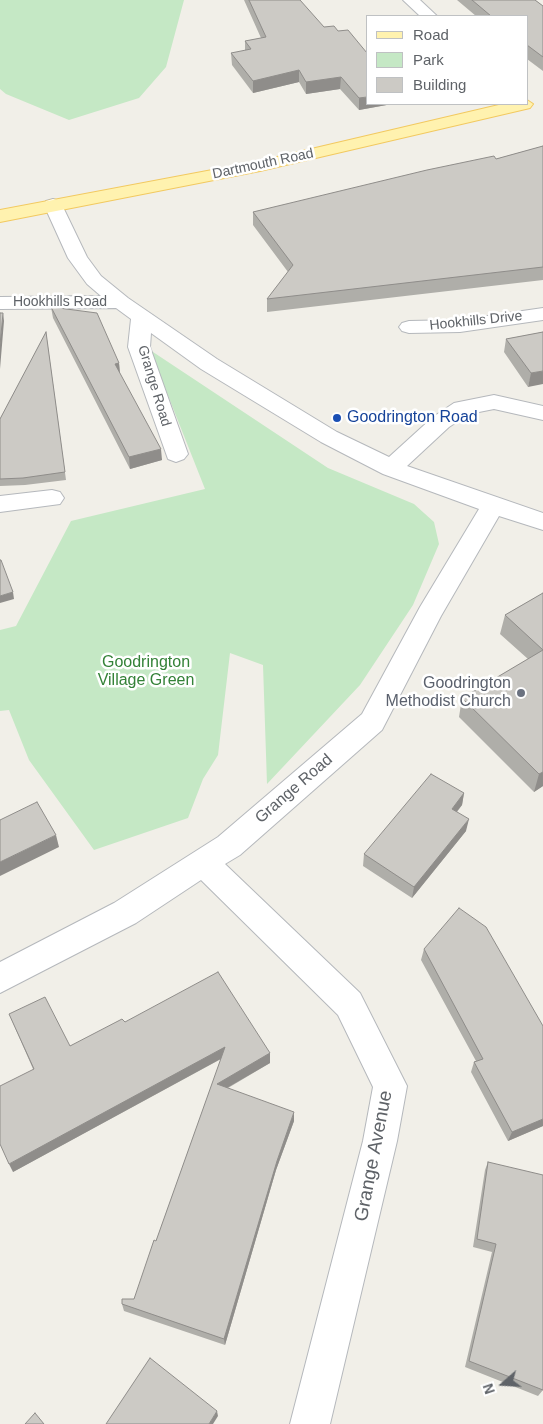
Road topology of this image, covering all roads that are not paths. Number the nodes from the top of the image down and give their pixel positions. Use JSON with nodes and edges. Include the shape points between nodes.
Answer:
{"nodes":[{"id":1,"x":411,"y":0,"type":"edge"},
{"id":2,"x":427,"y":15,"type":"edge"},
{"id":3,"x":543,"y":98,"type":"edge"},
{"id":4,"x":528,"y":102,"type":"edge"},
{"id":5,"x":517,"y":105,"type":"edge"},
{"id":6,"x":54,"y":205,"type":"junction"},
{"id":7,"x":0,"y":216,"type":"edge"},
{"id":8,"x":121,"y":302,"type":"junction"},
{"id":9,"x":0,"y":303,"type":"edge"},
{"id":10,"x":543,"y":314,"type":"edge"},
{"id":11,"x":142,"y":316,"type":"junction"},
{"id":12,"x":409,"y":327,"type":"dead end"},
{"id":13,"x":543,"y":413,"type":"edge"},
{"id":14,"x":176,"y":454,"type":"dead end"},
{"id":15,"x":391,"y":468,"type":"junction"},
{"id":16,"x":52,"y":498,"type":"dead end"},
{"id":17,"x":0,"y":504,"type":"edge"},
{"id":18,"x":493,"y":506,"type":"junction"},
{"id":19,"x":543,"y":522,"type":"edge"},
{"id":20,"x":203,"y":862,"type":"junction"},
{"id":21,"x":0,"y":978,"type":"edge"},
{"id":22,"x":310,"y":1424,"type":"edge"}],
"edges":[{"from":1,"to":2,"type":"street"},
{"from":3,"to":4,"type":"main road","name":"Dartmouth Road"},
{"from":5,"to":6,"type":"main road","name":"Dartmouth Road","via":[[260,166]]},
{"from":6,"to":7,"type":"main road","name":"Dartmouth Road"},
{"from":6,"to":8,"type":"street","via":[[78,258],[94,280]]},
{"from":8,"to":9,"type":"street","name":"Hookhills Road"},
{"from":8,"to":11,"type":"street"},
{"from":10,"to":12,"type":"street","name":"Hookhills Drive","via":[[460,326]]},
{"from":11,"to":14,"type":"street","name":"Grange Road","via":[[139,347]]},
{"from":11,"to":15,"type":"street","via":[[209,364],[329,437]]},
{"from":13,"to":15,"type":"street","via":[[494,402],[462,408],[441,422]]},
{"from":15,"to":18,"type":"street"},
{"from":16,"to":17,"type":"street"},
{"from":18,"to":19,"type":"street"},
{"from":18,"to":20,"type":"street","name":"Grange Road","via":[[429,614],[372,722],[229,846]]},
{"from":20,"to":21,"type":"street","name":"Grange Road","via":[[124,912]]},
{"from":20,"to":22,"type":"street","name":"Grange Avenue","via":[[349,1004],[390,1086],[378,1151]]}]}
